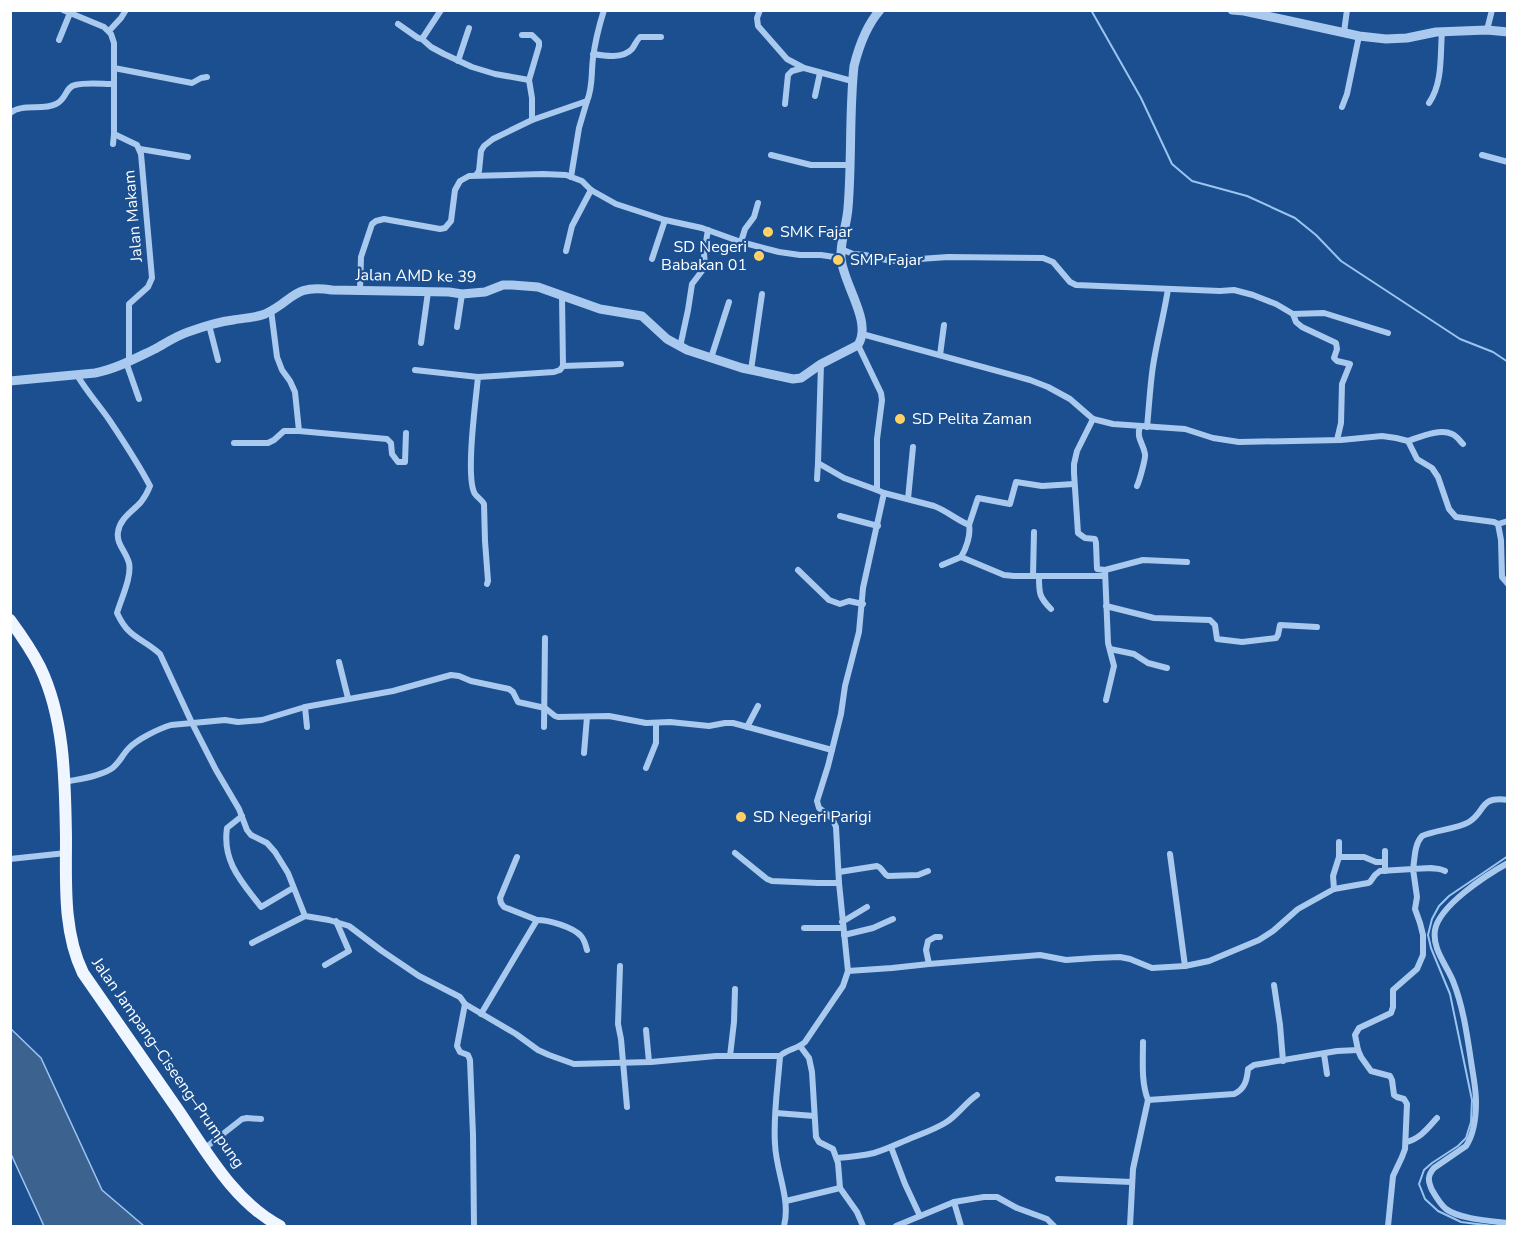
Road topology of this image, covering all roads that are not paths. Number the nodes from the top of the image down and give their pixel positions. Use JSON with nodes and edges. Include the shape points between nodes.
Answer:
{"nodes":[{"id":1,"x":126,"y":10,"type":"edge"},
{"id":2,"x":441,"y":10,"type":"edge"},
{"id":3,"x":604,"y":10,"type":"edge"},
{"id":4,"x":760,"y":10,"type":"edge"},
{"id":5,"x":880,"y":10,"type":"edge"},
{"id":6,"x":1232,"y":10,"type":"edge"},
{"id":7,"x":1347,"y":10,"type":"edge"},
{"id":8,"x":1492,"y":10,"type":"edge"},
{"id":9,"x":1244,"y":11,"type":"edge"},
{"id":10,"x":67,"y":12,"type":"edge"},
{"id":11,"x":398,"y":24,"type":"dead end"},
{"id":12,"x":469,"y":28,"type":"dead end"},
{"id":13,"x":1487,"y":30,"type":"junction"},
{"id":14,"x":109,"y":31,"type":"junction"},
{"id":15,"x":1344,"y":32,"type":"junction"},
{"id":16,"x":1442,"y":32,"type":"junction"},
{"id":17,"x":1508,"y":32,"type":"edge"},
{"id":18,"x":522,"y":34,"type":"dead end"},
{"id":19,"x":1359,"y":36,"type":"junction"},
{"id":20,"x":661,"y":37,"type":"dead end"},
{"id":21,"x":422,"y":39,"type":"junction"},
{"id":22,"x":59,"y":40,"type":"dead end"},
{"id":23,"x":593,"y":54,"type":"junction"},
{"id":24,"x":458,"y":61,"type":"junction"},
{"id":25,"x":114,"y":68,"type":"junction"},
{"id":26,"x":804,"y":68,"type":"junction"},
{"id":27,"x":820,"y":73,"type":"junction"},
{"id":28,"x":207,"y":77,"type":"dead end"},
{"id":29,"x":529,"y":80,"type":"junction"},
{"id":30,"x":852,"y":81,"type":"junction"},
{"id":31,"x":113,"y":84,"type":"junction"},
{"id":32,"x":815,"y":96,"type":"dead end"},
{"id":33,"x":587,"y":101,"type":"junction"},
{"id":34,"x":1429,"y":103,"type":"dead end"},
{"id":35,"x":785,"y":104,"type":"dead end"},
{"id":36,"x":1342,"y":107,"type":"dead end"},
{"id":37,"x":10,"y":113,"type":"edge"},
{"id":38,"x":532,"y":120,"type":"junction"},
{"id":39,"x":114,"y":134,"type":"junction"},
{"id":40,"x":113,"y":144,"type":"dead end"},
{"id":41,"x":140,"y":149,"type":"junction"},
{"id":42,"x":771,"y":154,"type":"dead end"},
{"id":43,"x":1482,"y":155,"type":"dead end"},
{"id":44,"x":188,"y":157,"type":"dead end"},
{"id":45,"x":1508,"y":162,"type":"edge"},
{"id":46,"x":849,"y":165,"type":"junction"},
{"id":47,"x":476,"y":176,"type":"junction"},
{"id":48,"x":571,"y":177,"type":"junction"},
{"id":49,"x":591,"y":190,"type":"junction"},
{"id":50,"x":758,"y":203,"type":"dead end"},
{"id":51,"x":665,"y":220,"type":"junction"},
{"id":52,"x":708,"y":230,"type":"junction"},
{"id":53,"x":741,"y":242,"type":"junction"},
{"id":54,"x":566,"y":251,"type":"dead end"},
{"id":55,"x":841,"y":254,"type":"junction"},
{"id":56,"x":652,"y":259,"type":"dead end"},
{"id":57,"x":1168,"y":289,"type":"junction"},
{"id":58,"x":360,"y":290,"type":"junction"},
{"id":59,"x":428,"y":292,"type":"junction"},
{"id":60,"x":462,"y":294,"type":"junction"},
{"id":61,"x":762,"y":294,"type":"dead end"},
{"id":62,"x":562,"y":296,"type":"junction"},
{"id":63,"x":729,"y":302,"type":"dead end"},
{"id":64,"x":271,"y":310,"type":"junction"},
{"id":65,"x":1293,"y":314,"type":"junction"},
{"id":66,"x":209,"y":325,"type":"junction"},
{"id":67,"x":944,"y":325,"type":"dead end"},
{"id":68,"x":457,"y":327,"type":"dead end"},
{"id":69,"x":1388,"y":333,"type":"dead end"},
{"id":70,"x":862,"y":334,"type":"junction"},
{"id":71,"x":421,"y":343,"type":"dead end"},
{"id":72,"x":858,"y":345,"type":"junction"},
{"id":73,"x":680,"y":347,"type":"junction"},
{"id":74,"x":940,"y":355,"type":"junction"},
{"id":75,"x":711,"y":358,"type":"junction"},
{"id":76,"x":218,"y":360,"type":"dead end"},
{"id":77,"x":128,"y":361,"type":"junction"},
{"id":78,"x":621,"y":364,"type":"dead end"},
{"id":79,"x":821,"y":364,"type":"junction"},
{"id":80,"x":563,"y":366,"type":"junction"},
{"id":81,"x":415,"y":370,"type":"dead end"},
{"id":82,"x":751,"y":370,"type":"junction"},
{"id":83,"x":76,"y":375,"type":"junction"},
{"id":84,"x":478,"y":377,"type":"junction"},
{"id":85,"x":10,"y":381,"type":"edge"},
{"id":86,"x":139,"y":399,"type":"dead end"},
{"id":87,"x":1093,"y":419,"type":"junction"},
{"id":88,"x":1143,"y":426,"type":"junction"},
{"id":89,"x":299,"y":431,"type":"junction"},
{"id":90,"x":406,"y":434,"type":"dead end"},
{"id":91,"x":1337,"y":440,"type":"junction"},
{"id":92,"x":1408,"y":441,"type":"junction"},
{"id":93,"x":234,"y":443,"type":"dead end"},
{"id":94,"x":1463,"y":444,"type":"dead end"},
{"id":95,"x":913,"y":447,"type":"dead end"},
{"id":96,"x":818,"y":463,"type":"junction"},
{"id":97,"x":817,"y":479,"type":"dead end"},
{"id":98,"x":1074,"y":484,"type":"junction"},
{"id":99,"x":1137,"y":486,"type":"dead end"},
{"id":100,"x":881,"y":492,"type":"junction"},
{"id":101,"x":908,"y":499,"type":"junction"},
{"id":102,"x":840,"y":516,"type":"dead end"},
{"id":103,"x":1508,"y":521,"type":"edge"},
{"id":104,"x":1498,"y":524,"type":"junction"},
{"id":105,"x":969,"y":525,"type":"junction"},
{"id":106,"x":878,"y":526,"type":"junction"},
{"id":107,"x":1034,"y":532,"type":"dead end"},
{"id":108,"x":961,"y":557,"type":"junction"},
{"id":109,"x":1187,"y":562,"type":"dead end"},
{"id":110,"x":942,"y":564,"type":"dead end"},
{"id":111,"x":798,"y":570,"type":"dead end"},
{"id":112,"x":1105,"y":573,"type":"junction"},
{"id":113,"x":1036,"y":576,"type":"junction"},
{"id":114,"x":487,"y":584,"type":"dead end"},
{"id":115,"x":1508,"y":584,"type":"edge"},
{"id":116,"x":863,"y":604,"type":"junction"},
{"id":117,"x":1106,"y":606,"type":"junction"},
{"id":118,"x":1051,"y":609,"type":"dead end"},
{"id":119,"x":11,"y":621,"type":"edge"},
{"id":120,"x":1317,"y":627,"type":"dead end"},
{"id":121,"x":545,"y":638,"type":"dead end"},
{"id":122,"x":1110,"y":649,"type":"junction"},
{"id":123,"x":339,"y":662,"type":"dead end"},
{"id":124,"x":1167,"y":668,"type":"dead end"},
{"id":125,"x":348,"y":698,"type":"junction"},
{"id":126,"x":1106,"y":700,"type":"dead end"},
{"id":127,"x":758,"y":706,"type":"dead end"},
{"id":128,"x":305,"y":707,"type":"junction"},
{"id":129,"x":545,"y":708,"type":"junction"},
{"id":130,"x":587,"y":717,"type":"junction"},
{"id":131,"x":192,"y":723,"type":"junction"},
{"id":132,"x":656,"y":723,"type":"junction"},
{"id":133,"x":307,"y":727,"type":"dead end"},
{"id":134,"x":544,"y":727,"type":"dead end"},
{"id":135,"x":747,"y":727,"type":"junction"},
{"id":136,"x":832,"y":750,"type":"junction"},
{"id":137,"x":584,"y":753,"type":"dead end"},
{"id":138,"x":646,"y":768,"type":"dead end"},
{"id":139,"x":64,"y":782,"type":"junction"},
{"id":140,"x":1508,"y":800,"type":"edge"},
{"id":141,"x":242,"y":816,"type":"junction"},
{"id":142,"x":1339,"y":842,"type":"dead end"},
{"id":143,"x":1385,"y":851,"type":"dead end"},
{"id":144,"x":66,"y":853,"type":"junction"},
{"id":145,"x":735,"y":853,"type":"dead end"},
{"id":146,"x":1170,"y":854,"type":"dead end"},
{"id":147,"x":517,"y":857,"type":"dead end"},
{"id":148,"x":1340,"y":857,"type":"junction"},
{"id":149,"x":10,"y":859,"type":"edge"},
{"id":150,"x":1385,"y":862,"type":"junction"},
{"id":151,"x":1508,"y":863,"type":"edge"},
{"id":152,"x":1413,"y":869,"type":"junction"},
{"id":153,"x":928,"y":870,"type":"dead end"},
{"id":154,"x":1385,"y":871,"type":"junction"},
{"id":155,"x":1444,"y":871,"type":"dead end"},
{"id":156,"x":838,"y":872,"type":"junction"},
{"id":157,"x":839,"y":883,"type":"junction"},
{"id":158,"x":293,"y":888,"type":"junction"},
{"id":159,"x":1334,"y":889,"type":"junction"},
{"id":160,"x":867,"y":907,"type":"dead end"},
{"id":161,"x":305,"y":916,"type":"junction"},
{"id":162,"x":893,"y":919,"type":"dead end"},
{"id":163,"x":537,"y":920,"type":"junction"},
{"id":164,"x":336,"y":921,"type":"junction"},
{"id":165,"x":804,"y":928,"type":"dead end"},
{"id":166,"x":843,"y":928,"type":"junction"},
{"id":167,"x":940,"y":936,"type":"dead end"},
{"id":168,"x":252,"y":943,"type":"dead end"},
{"id":169,"x":587,"y":950,"type":"dead end"},
{"id":170,"x":929,"y":964,"type":"junction"},
{"id":171,"x":325,"y":965,"type":"dead end"},
{"id":172,"x":620,"y":966,"type":"dead end"},
{"id":173,"x":1185,"y":966,"type":"junction"},
{"id":174,"x":848,"y":971,"type":"junction"},
{"id":175,"x":1274,"y":985,"type":"dead end"},
{"id":176,"x":735,"y":989,"type":"dead end"},
{"id":177,"x":465,"y":1004,"type":"junction"},
{"id":178,"x":481,"y":1014,"type":"junction"},
{"id":179,"x":646,"y":1030,"type":"dead end"},
{"id":180,"x":1143,"y":1042,"type":"dead end"},
{"id":181,"x":800,"y":1046,"type":"junction"},
{"id":182,"x":1358,"y":1050,"type":"junction"},
{"id":183,"x":1324,"y":1054,"type":"junction"},
{"id":184,"x":730,"y":1056,"type":"junction"},
{"id":185,"x":780,"y":1056,"type":"junction"},
{"id":186,"x":1283,"y":1060,"type":"junction"},
{"id":187,"x":649,"y":1062,"type":"junction"},
{"id":188,"x":622,"y":1064,"type":"junction"},
{"id":189,"x":1327,"y":1074,"type":"dead end"},
{"id":190,"x":976,"y":1095,"type":"dead end"},
{"id":191,"x":1148,"y":1100,"type":"junction"},
{"id":192,"x":627,"y":1107,"type":"dead end"},
{"id":193,"x":776,"y":1113,"type":"junction"},
{"id":194,"x":814,"y":1116,"type":"junction"},
{"id":195,"x":1437,"y":1118,"type":"dead end"},
{"id":196,"x":261,"y":1119,"type":"dead end"},
{"id":197,"x":1406,"y":1142,"type":"junction"},
{"id":198,"x":891,"y":1147,"type":"junction"},
{"id":199,"x":205,"y":1148,"type":"junction"},
{"id":200,"x":837,"y":1158,"type":"junction"},
{"id":201,"x":1058,"y":1179,"type":"dead end"},
{"id":202,"x":1132,"y":1182,"type":"junction"},
{"id":203,"x":840,"y":1188,"type":"junction"},
{"id":204,"x":786,"y":1201,"type":"junction"},
{"id":205,"x":954,"y":1202,"type":"junction"},
{"id":206,"x":920,"y":1216,"type":"junction"},
{"id":207,"x":1508,"y":1223,"type":"edge"},
{"id":208,"x":280,"y":1227,"type":"edge"},
{"id":209,"x":474,"y":1227,"type":"edge"},
{"id":210,"x":784,"y":1227,"type":"edge"},
{"id":211,"x":863,"y":1227,"type":"edge"},
{"id":212,"x":896,"y":1227,"type":"edge"},
{"id":213,"x":961,"y":1227,"type":"edge"},
{"id":214,"x":1054,"y":1227,"type":"edge"},
{"id":215,"x":1130,"y":1227,"type":"edge"},
{"id":216,"x":1388,"y":1227,"type":"edge"}],
"edges":[{"from":1,"to":14,"type":"street"},
{"from":2,"to":21,"type":"street"},
{"from":3,"to":23,"type":"street"},
{"from":4,"to":26,"type":"street","via":[[758,26],[787,59]]},
{"from":5,"to":30,"type":"street","via":[[860,46]]},
{"from":6,"to":9,"type":"street"},
{"from":7,"to":15,"type":"street"},
{"from":8,"to":13,"type":"street"},
{"from":9,"to":15,"type":"street"},
{"from":10,"to":14,"type":"street"},
{"from":10,"to":22,"type":"street"},
{"from":11,"to":21,"type":"street"},
{"from":12,"to":24,"type":"street"},
{"from":13,"to":16,"type":"street"},
{"from":13,"to":17,"type":"street"},
{"from":14,"to":25,"type":"street","via":[[114,43]]},
{"from":15,"to":19,"type":"street"},
{"from":16,"to":19,"type":"street","via":[[1392,39]]},
{"from":16,"to":34,"type":"street","via":[[1438,83]]},
{"from":18,"to":29,"type":"street","via":[[532,35],[539,42]]},
{"from":19,"to":36,"type":"street"},
{"from":20,"to":23,"type":"street","via":[[640,37],[630,51],[616,56]]},
{"from":21,"to":24,"type":"street"},
{"from":23,"to":33,"type":"street"},
{"from":24,"to":29,"type":"street"},
{"from":25,"to":28,"type":"street","via":[[192,83]]},
{"from":25,"to":31,"type":"street"},
{"from":26,"to":27,"type":"street"},
{"from":26,"to":35,"type":"street","via":[[788,75]]},
{"from":27,"to":30,"type":"street"},
{"from":27,"to":32,"type":"street"},
{"from":29,"to":38,"type":"street"},
{"from":30,"to":46,"type":"street"},
{"from":31,"to":37,"type":"street","via":[[74,85],[57,104]]},
{"from":31,"to":39,"type":"street"},
{"from":33,"to":38,"type":"street"},
{"from":33,"to":48,"type":"street"},
{"from":38,"to":47,"type":"street","via":[[484,146]]},
{"from":39,"to":40,"type":"street"},
{"from":39,"to":41,"type":"street","name":"Jalan Makam"},
{"from":41,"to":44,"type":"street"},
{"from":41,"to":77,"type":"street","name":"Jalan Makam","via":[[152,278],[129,304]]},
{"from":42,"to":46,"type":"street","via":[[811,165]]},
{"from":43,"to":45,"type":"street"},
{"from":46,"to":55,"type":"street"},
{"from":47,"to":48,"type":"street"},
{"from":47,"to":58,"type":"street","via":[[463,178],[457,185],[451,221],[445,228],[376,220],[361,256]]},
{"from":48,"to":49,"type":"street"},
{"from":49,"to":51,"type":"street","via":[[616,204]]},
{"from":49,"to":54,"type":"street","via":[[572,226]]},
{"from":50,"to":53,"type":"street"},
{"from":51,"to":52,"type":"street"},
{"from":51,"to":56,"type":"street"},
{"from":52,"to":53,"type":"street"},
{"from":52,"to":73,"type":"street","via":[[705,267],[692,284]]},
{"from":53,"to":55,"type":"street","via":[[790,254]]},
{"from":55,"to":57,"type":"street","via":[[891,261],[1043,258],[1053,262],[1076,285]]},
{"from":55,"to":70,"type":"street"},
{"from":57,"to":65,"type":"street","via":[[1234,290]]},
{"from":57,"to":88,"type":"street"},
{"from":58,"to":59,"type":"street","name":"Jalan AMD ke 39"},
{"from":58,"to":64,"type":"street","name":"Jalan AMD ke 39","via":[[307,289]]},
{"from":59,"to":60,"type":"street","name":"Jalan AMD ke 39"},
{"from":59,"to":71,"type":"street"},
{"from":60,"to":62,"type":"street","name":"Jalan AMD ke 39","via":[[522,285]]},
{"from":60,"to":68,"type":"street"},
{"from":61,"to":82,"type":"street"},
{"from":62,"to":73,"type":"street","name":"Jalan AMD ke 39","via":[[600,309],[642,316]]},
{"from":62,"to":80,"type":"street"},
{"from":63,"to":75,"type":"street"},
{"from":64,"to":66,"type":"street","name":"Jalan AMD ke 39"},
{"from":64,"to":89,"type":"street","via":[[277,357],[294,392]]},
{"from":65,"to":69,"type":"street","via":[[1324,313]]},
{"from":65,"to":91,"type":"street","via":[[1302,327],[1336,343],[1334,358],[1350,364],[1342,384]]},
{"from":66,"to":76,"type":"street"},
{"from":66,"to":77,"type":"street","name":"Jalan AMD ke 39","via":[[178,335]]},
{"from":67,"to":74,"type":"street"},
{"from":70,"to":72,"type":"street"},
{"from":70,"to":74,"type":"street"},
{"from":72,"to":79,"type":"street","name":"Jalan AMD ke 39"},
{"from":72,"to":100,"type":"street","via":[[882,400],[877,439]]},
{"from":73,"to":75,"type":"street","name":"Jalan AMD ke 39"},
{"from":74,"to":87,"type":"street","via":[[1048,387]]},
{"from":75,"to":82,"type":"street","name":"Jalan AMD ke 39"},
{"from":77,"to":83,"type":"street","name":"Jalan AMD ke 39","via":[[106,371]]},
{"from":77,"to":86,"type":"street","name":"Jalan Makam"},
{"from":78,"to":80,"type":"street"},
{"from":79,"to":82,"type":"street","name":"Jalan AMD ke 39","via":[[797,379]]},
{"from":79,"to":96,"type":"street"},
{"from":80,"to":84,"type":"street","via":[[554,372]]},
{"from":81,"to":84,"type":"street"},
{"from":83,"to":85,"type":"street","name":"Jalan AMD ke 39"},
{"from":83,"to":131,"type":"street","via":[[150,486],[144,500],[123,520],[118,532],[130,572],[117,613],[135,638],[160,654]]},
{"from":84,"to":114,"type":"street","via":[[470,470],[473,488],[484,504]]},
{"from":87,"to":88,"type":"street"},
{"from":87,"to":98,"type":"street","via":[[1077,451]]},
{"from":88,"to":91,"type":"street","via":[[1185,429],[1239,442]]},
{"from":88,"to":99,"type":"street","via":[[1138,438],[1145,458]]},
{"from":89,"to":90,"type":"street","via":[[387,439],[398,462],[405,462]]},
{"from":89,"to":93,"type":"street","via":[[284,431],[268,443]]},
{"from":91,"to":92,"type":"street","via":[[1382,435]]},
{"from":92,"to":94,"type":"street","via":[[1447,432]]},
{"from":92,"to":104,"type":"street","via":[[1417,459],[1438,477],[1452,514]]},
{"from":95,"to":101,"type":"street"},
{"from":96,"to":97,"type":"street"},
{"from":96,"to":100,"type":"street"},
{"from":98,"to":105,"type":"street","via":[[1042,486],[1016,482],[1010,504],[978,498]]},
{"from":98,"to":112,"type":"street","via":[[1078,533],[1095,539],[1097,569]]},
{"from":100,"to":101,"type":"street"},
{"from":100,"to":106,"type":"street"},
{"from":101,"to":105,"type":"street","via":[[941,508]]},
{"from":102,"to":106,"type":"street"},
{"from":103,"to":104,"type":"street"},
{"from":104,"to":115,"type":"street","via":[[1502,577]]},
{"from":105,"to":108,"type":"street"},
{"from":106,"to":116,"type":"street","via":[[863,588]]},
{"from":107,"to":113,"type":"street"},
{"from":108,"to":110,"type":"street"},
{"from":108,"to":113,"type":"street","via":[[1004,575]]},
{"from":109,"to":112,"type":"street","via":[[1143,560]]},
{"from":111,"to":116,"type":"street","via":[[830,600]]},
{"from":112,"to":113,"type":"street"},
{"from":112,"to":117,"type":"street"},
{"from":113,"to":118,"type":"street","via":[[1041,599]]},
{"from":116,"to":136,"type":"street"},
{"from":117,"to":120,"type":"street","via":[[1154,618],[1210,620],[1217,639],[1242,642],[1276,638],[1280,625]]},
{"from":117,"to":122,"type":"street"},
{"from":119,"to":139,"type":"main road","name":"Jalan Jampang–Ciseeng–Prumpung","via":[[34,656],[47,686],[60,740]]},
{"from":121,"to":129,"type":"street"},
{"from":122,"to":124,"type":"street"},
{"from":122,"to":126,"type":"street","via":[[1113,672]]},
{"from":123,"to":125,"type":"street"},
{"from":125,"to":128,"type":"street"},
{"from":125,"to":129,"type":"street","via":[[455,675],[509,689],[518,702]]},
{"from":127,"to":135,"type":"street"},
{"from":128,"to":131,"type":"street","via":[[257,721]]},
{"from":128,"to":133,"type":"street"},
{"from":129,"to":130,"type":"street","via":[[558,717]]},
{"from":129,"to":134,"type":"street"},
{"from":130,"to":132,"type":"street"},
{"from":130,"to":137,"type":"street"},
{"from":131,"to":139,"type":"street","via":[[171,725],[144,738],[108,771]]},
{"from":131,"to":141,"type":"street"},
{"from":132,"to":135,"type":"street","via":[[728,723]]},
{"from":132,"to":138,"type":"street","via":[[656,743]]},
{"from":135,"to":136,"type":"street"},
{"from":136,"to":156,"type":"street","via":[[817,804],[836,827]]},
{"from":139,"to":144,"type":"main road","name":"Jalan Jampang–Ciseeng–Prumpung"},
{"from":140,"to":152,"type":"street","via":[[1490,800],[1470,822],[1422,836]]},
{"from":141,"to":158,"type":"street","via":[[249,833],[275,852]]},
{"from":141,"to":158,"type":"street","via":[[227,828],[227,853],[232,868],[261,907]]},
{"from":142,"to":148,"type":"street"},
{"from":143,"to":150,"type":"street"},
{"from":144,"to":149,"type":"street"},
{"from":144,"to":199,"type":"main road","name":"Jalan Jampang–Ciseeng–Prumpung","via":[[66,897],[71,940],[79,965]]},
{"from":145,"to":157,"type":"street","via":[[772,881]]},
{"from":146,"to":173,"type":"street"},
{"from":147,"to":163,"type":"street","via":[[500,902]]},
{"from":148,"to":150,"type":"street"},
{"from":148,"to":159,"type":"street","via":[[1333,871]]},
{"from":150,"to":154,"type":"street"},
{"from":151,"to":207,"type":"street","via":[[1447,908],[1435,929],[1436,946],[1453,982],[1466,1030],[1476,1118],[1466,1146],[1434,1168],[1428,1178],[1438,1199],[1452,1213]]},
{"from":152,"to":154,"type":"street"},
{"from":152,"to":155,"type":"street"},
{"from":152,"to":182,"type":"street","via":[[1423,955],[1417,969],[1393,990],[1391,1013],[1359,1028],[1355,1035]]},
{"from":153,"to":156,"type":"street","via":[[918,875],[888,876],[878,866]]},
{"from":154,"to":159,"type":"street","via":[[1368,883]]},
{"from":156,"to":157,"type":"street"},
{"from":157,"to":166,"type":"street"},
{"from":158,"to":161,"type":"street"},
{"from":159,"to":173,"type":"street","via":[[1298,909],[1259,940],[1209,961]]},
{"from":160,"to":166,"type":"street"},
{"from":161,"to":164,"type":"street"},
{"from":161,"to":168,"type":"street"},
{"from":162,"to":166,"type":"street","via":[[873,928]]},
{"from":163,"to":169,"type":"street","via":[[559,924],[580,935]]},
{"from":163,"to":178,"type":"street"},
{"from":164,"to":171,"type":"street","via":[[350,950]]},
{"from":164,"to":177,"type":"street"},
{"from":165,"to":166,"type":"street"},
{"from":166,"to":174,"type":"street"},
{"from":167,"to":170,"type":"street","via":[[928,941]]},
{"from":170,"to":173,"type":"street","via":[[1040,955],[1066,960],[1120,957],[1152,968]]},
{"from":170,"to":174,"type":"street"},
{"from":172,"to":188,"type":"street","via":[[618,1024]]},
{"from":174,"to":181,"type":"street","via":[[843,986]]},
{"from":175,"to":186,"type":"street"},
{"from":176,"to":184,"type":"street"},
{"from":177,"to":178,"type":"street"},
{"from":177,"to":209,"type":"street","via":[[457,1044],[470,1060]]},
{"from":178,"to":188,"type":"street","via":[[538,1050],[567,1062]]},
{"from":179,"to":187,"type":"street"},
{"from":180,"to":191,"type":"street","via":[[1143,1081]]},
{"from":181,"to":185,"type":"street"},
{"from":181,"to":194,"type":"street","via":[[812,1072]]},
{"from":182,"to":183,"type":"street"},
{"from":182,"to":197,"type":"street","via":[[1371,1071],[1390,1076],[1394,1095],[1407,1102]]},
{"from":183,"to":186,"type":"street"},
{"from":183,"to":189,"type":"street"},
{"from":184,"to":185,"type":"street"},
{"from":184,"to":187,"type":"street"},
{"from":185,"to":193,"type":"street"},
{"from":186,"to":191,"type":"street","via":[[1250,1067],[1241,1091],[1234,1094]]},
{"from":187,"to":188,"type":"street"},
{"from":188,"to":192,"type":"street"},
{"from":190,"to":198,"type":"street","via":[[945,1123]]},
{"from":191,"to":202,"type":"street"},
{"from":193,"to":194,"type":"street"},
{"from":193,"to":204,"type":"street","via":[[775,1147]]},
{"from":194,"to":200,"type":"street","via":[[817,1140],[833,1149]]},
{"from":195,"to":197,"type":"street","via":[[1423,1134]]},
{"from":196,"to":199,"type":"street","via":[[242,1119]]},
{"from":197,"to":216,"type":"street","via":[[1393,1176]]},
{"from":198,"to":200,"type":"street"},
{"from":198,"to":206,"type":"street"},
{"from":199,"to":208,"type":"main road","name":"Jalan Jampang–Ciseeng–Prumpung","via":[[236,1191]]},
{"from":200,"to":203,"type":"street"},
{"from":201,"to":202,"type":"street"},
{"from":202,"to":215,"type":"street"},
{"from":203,"to":204,"type":"street"},
{"from":203,"to":211,"type":"street"},
{"from":204,"to":210,"type":"street"},
{"from":205,"to":206,"type":"street"},
{"from":205,"to":213,"type":"street"},
{"from":205,"to":214,"type":"street","via":[[997,1197],[1047,1219]]},
{"from":206,"to":212,"type":"street"}]}
